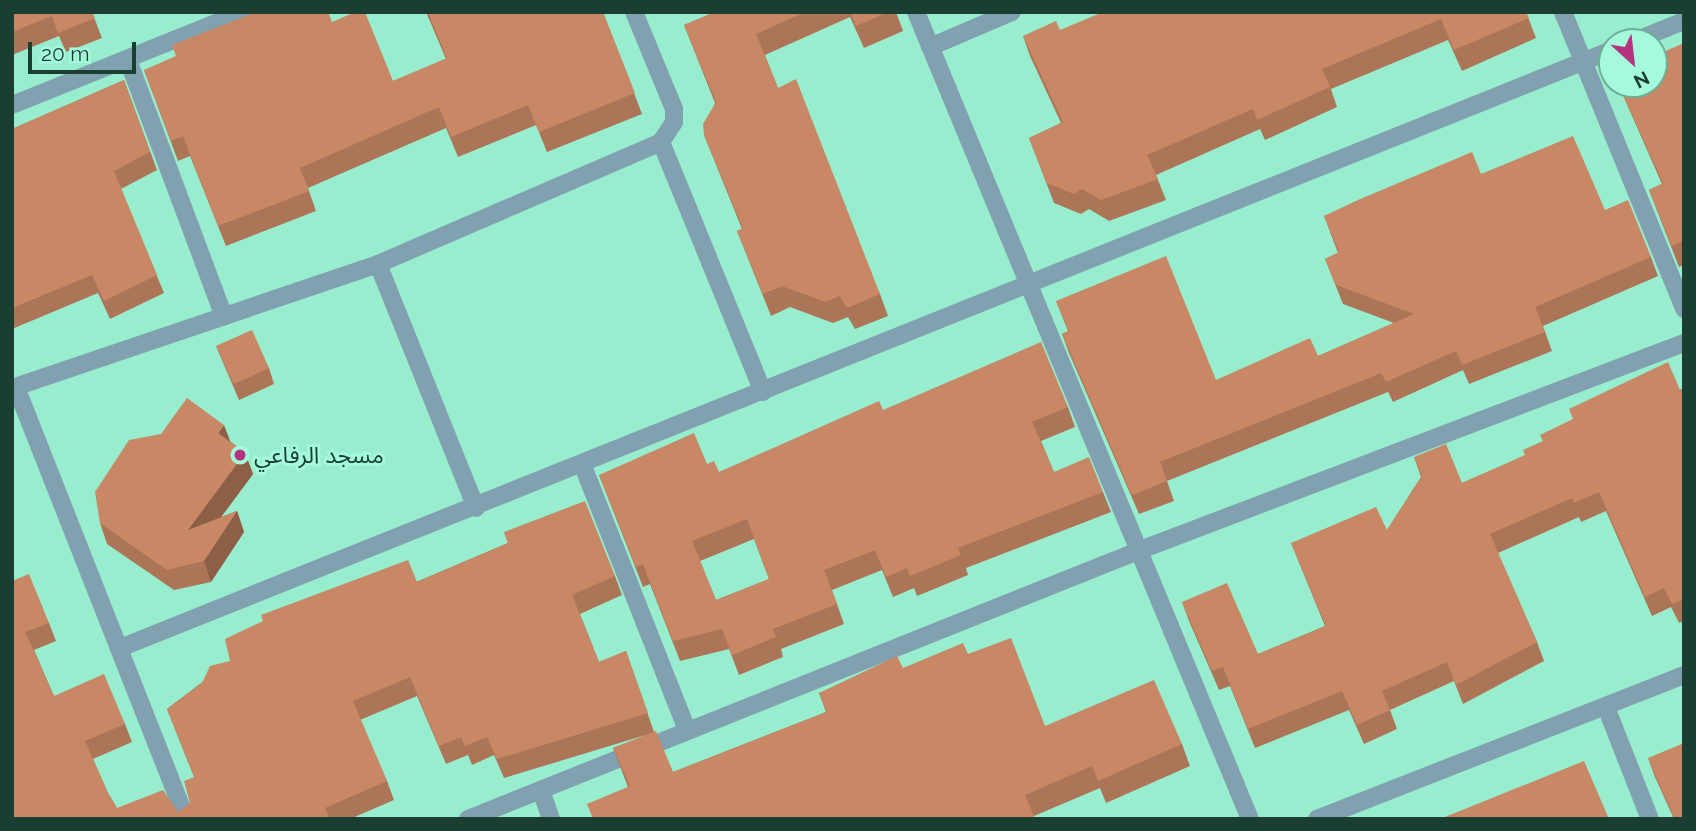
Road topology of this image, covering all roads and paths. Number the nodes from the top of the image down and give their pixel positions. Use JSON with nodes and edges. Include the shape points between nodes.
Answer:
{"nodes":[{"id":1,"x":634,"y":12,"type":"edge"},
{"id":2,"x":916,"y":12,"type":"edge"},
{"id":3,"x":1012,"y":12,"type":"edge"},
{"id":4,"x":1563,"y":12,"type":"edge"},
{"id":5,"x":241,"y":13,"type":"edge"},
{"id":6,"x":1684,"y":21,"type":"edge"},
{"id":7,"x":1667,"y":28,"type":"edge"},
{"id":8,"x":930,"y":47,"type":"junction"},
{"id":9,"x":1598,"y":55,"type":"edge"},
{"id":10,"x":128,"y":60,"type":"junction"},
{"id":11,"x":1583,"y":61,"type":"junction"},
{"id":12,"x":12,"y":104,"type":"edge"},
{"id":13,"x":661,"y":142,"type":"junction"},
{"id":14,"x":378,"y":264,"type":"junction"},
{"id":15,"x":1030,"y":284,"type":"junction"},
{"id":16,"x":1684,"y":309,"type":"edge"},
{"id":17,"x":224,"y":317,"type":"junction"},
{"id":18,"x":1684,"y":344,"type":"edge"},
{"id":19,"x":14,"y":388,"type":"edge"},
{"id":20,"x":763,"y":392,"type":"junction"},
{"id":21,"x":583,"y":466,"type":"junction"},
{"id":22,"x":476,"y":508,"type":"junction"},
{"id":23,"x":1143,"y":549,"type":"junction"},
{"id":24,"x":120,"y":648,"type":"junction"},
{"id":25,"x":1684,"y":675,"type":"edge"},
{"id":26,"x":1606,"y":707,"type":"junction"},
{"id":27,"x":686,"y":728,"type":"junction"},
{"id":28,"x":541,"y":790,"type":"junction"},
{"id":29,"x":186,"y":819,"type":"edge"},
{"id":30,"x":468,"y":819,"type":"edge"},
{"id":31,"x":551,"y":819,"type":"edge"},
{"id":32,"x":1250,"y":819,"type":"edge"},
{"id":33,"x":1317,"y":819,"type":"edge"},
{"id":34,"x":1650,"y":819,"type":"edge"}],
"edges":[{"from":1,"to":13,"type":"street","via":[[674,109],[674,122]]},
{"from":2,"to":8,"type":"street"},
{"from":3,"to":8,"type":"street"},
{"from":4,"to":11,"type":"street"},
{"from":5,"to":10,"type":"street"},
{"from":6,"to":7,"type":"street"},
{"from":8,"to":15,"type":"street"},
{"from":9,"to":11,"type":"street"},
{"from":10,"to":12,"type":"street"},
{"from":10,"to":17,"type":"street"},
{"from":11,"to":15,"type":"street"},
{"from":11,"to":16,"type":"street"},
{"from":13,"to":14,"type":"street"},
{"from":13,"to":20,"type":"street"},
{"from":14,"to":17,"type":"street"},
{"from":14,"to":22,"type":"street"},
{"from":15,"to":20,"type":"street"},
{"from":15,"to":23,"type":"street"},
{"from":17,"to":19,"type":"street"},
{"from":18,"to":23,"type":"street"},
{"from":19,"to":24,"type":"street"},
{"from":20,"to":21,"type":"street"},
{"from":21,"to":22,"type":"street"},
{"from":21,"to":27,"type":"street"},
{"from":22,"to":24,"type":"street"},
{"from":23,"to":27,"type":"street"},
{"from":23,"to":32,"type":"street"},
{"from":24,"to":29,"type":"street"},
{"from":25,"to":26,"type":"street"},
{"from":26,"to":33,"type":"street"},
{"from":26,"to":34,"type":"street"},
{"from":27,"to":28,"type":"street"},
{"from":28,"to":30,"type":"street"},
{"from":28,"to":31,"type":"street"}]}
